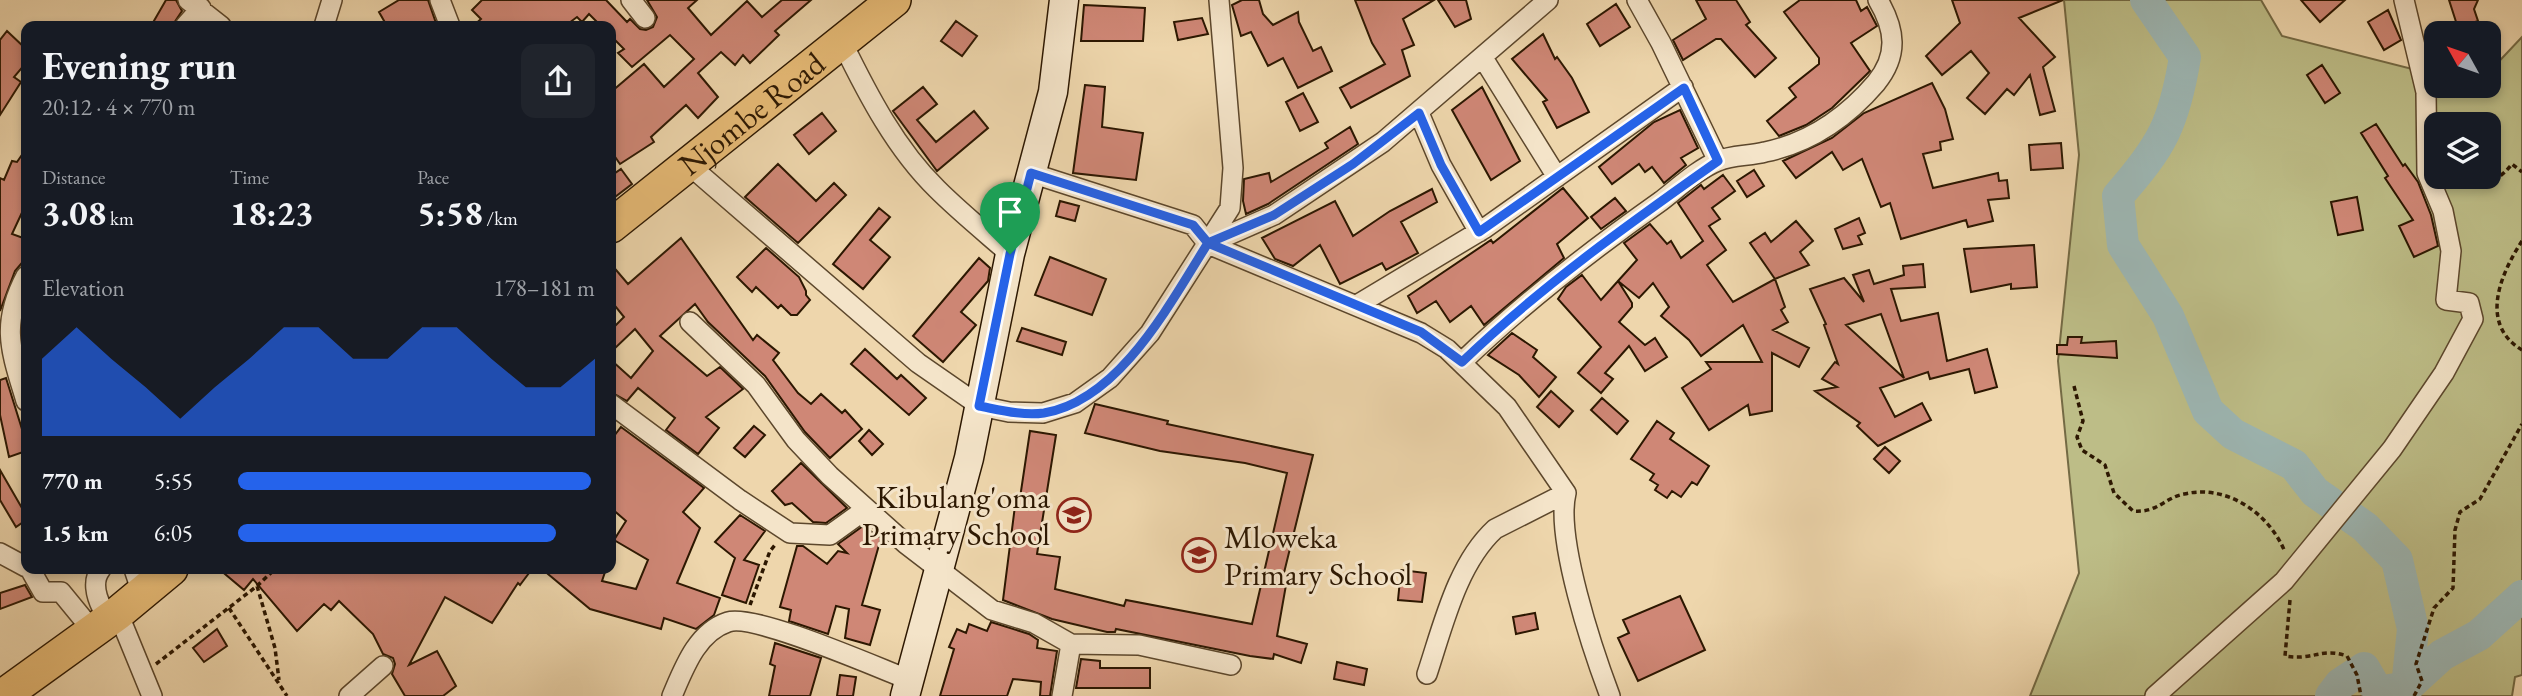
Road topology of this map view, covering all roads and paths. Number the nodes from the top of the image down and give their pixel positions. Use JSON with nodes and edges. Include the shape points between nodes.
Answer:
{"nodes":[{"id":1,"x":332,"y":0,"type":"edge"},
{"id":2,"x":440,"y":0,"type":"edge"},
{"id":3,"x":631,"y":0,"type":"edge"},
{"id":4,"x":1064,"y":0,"type":"edge"},
{"id":5,"x":1219,"y":0,"type":"edge"},
{"id":6,"x":1548,"y":0,"type":"edge"},
{"id":7,"x":1637,"y":0,"type":"edge"},
{"id":8,"x":1878,"y":0,"type":"edge"},
{"id":9,"x":2404,"y":0,"type":"edge"},
{"id":10,"x":886,"y":3,"type":"edge"},
{"id":11,"x":195,"y":4,"type":"edge"},
{"id":12,"x":645,"y":18,"type":"dead end"},
{"id":13,"x":187,"y":21,"type":"edge"},
{"id":14,"x":215,"y":21,"type":"edge"},
{"id":15,"x":326,"y":21,"type":"edge"},
{"id":16,"x":448,"y":21,"type":"edge"},
{"id":17,"x":843,"y":44,"type":"junction"},
{"id":18,"x":1483,"y":58,"type":"junction"},
{"id":19,"x":1684,"y":88,"type":"junction"},
{"id":20,"x":2426,"y":112,"type":"edge"},
{"id":21,"x":1419,"y":113,"type":"junction"},
{"id":22,"x":1718,"y":161,"type":"junction"},
{"id":23,"x":689,"y":165,"type":"junction"},
{"id":24,"x":2522,"y":172,"type":"edge"},
{"id":25,"x":1031,"y":173,"type":"junction"},
{"id":26,"x":1557,"y":177,"type":"junction"},
{"id":27,"x":2501,"y":178,"type":"edge"},
{"id":28,"x":2434,"y":189,"type":"edge"},
{"id":29,"x":616,"y":222,"type":"edge"},
{"id":30,"x":1479,"y":232,"type":"junction"},
{"id":31,"x":2522,"y":241,"type":"edge"},
{"id":32,"x":1208,"y":243,"type":"junction"},
{"id":33,"x":1010,"y":254,"type":"junction"},
{"id":34,"x":21,"y":284,"type":"edge"},
{"id":35,"x":1357,"y":305,"type":"junction"},
{"id":36,"x":690,"y":322,"type":"dead end"},
{"id":37,"x":2522,"y":350,"type":"edge"},
{"id":38,"x":1462,"y":362,"type":"junction"},
{"id":39,"x":21,"y":382,"type":"edge"},
{"id":40,"x":2074,"y":386,"type":"dead end"},
{"id":41,"x":979,"y":406,"type":"junction"},
{"id":42,"x":616,"y":408,"type":"edge"},
{"id":43,"x":2522,"y":424,"type":"edge"},
{"id":44,"x":1566,"y":493,"type":"junction"},
{"id":45,"x":866,"y":509,"type":"junction"},
{"id":46,"x":790,"y":533,"type":"junction"},
{"id":47,"x":0,"y":553,"type":"edge"},
{"id":48,"x":21,"y":564,"type":"edge"},
{"id":49,"x":941,"y":568,"type":"junction"},
{"id":50,"x":2293,"y":570,"type":"junction"},
{"id":51,"x":32,"y":574,"type":"edge"},
{"id":52,"x":97,"y":574,"type":"edge"},
{"id":53,"x":163,"y":574,"type":"edge"},
{"id":54,"x":270,"y":574,"type":"edge"},
{"id":55,"x":257,"y":586,"type":"junction"},
{"id":56,"x":122,"y":601,"type":"edge"},
{"id":57,"x":229,"y":608,"type":"junction"},
{"id":58,"x":744,"y":620,"type":"junction"},
{"id":59,"x":1071,"y":644,"type":"junction"},
{"id":60,"x":1231,"y":665,"type":"dead end"},
{"id":61,"x":383,"y":666,"type":"dead end"},
{"id":62,"x":1427,"y":674,"type":"dead end"},
{"id":63,"x":141,"y":675,"type":"junction"},
{"id":64,"x":279,"y":683,"type":"junction"},
{"id":65,"x":908,"y":688,"type":"edge"},
{"id":66,"x":1606,"y":692,"type":"edge"},
{"id":67,"x":671,"y":694,"type":"edge"},
{"id":68,"x":3,"y":696,"type":"edge"},
{"id":69,"x":152,"y":696,"type":"edge"},
{"id":70,"x":287,"y":696,"type":"edge"},
{"id":71,"x":349,"y":696,"type":"edge"},
{"id":72,"x":1062,"y":696,"type":"edge"},
{"id":73,"x":2155,"y":696,"type":"edge"},
{"id":74,"x":2361,"y":696,"type":"edge"},
{"id":75,"x":2414,"y":696,"type":"edge"}],
"edges":[{"from":1,"to":15,"type":"street"},
{"from":2,"to":16,"type":"street"},
{"from":3,"to":12,"type":"street"},
{"from":4,"to":25,"type":"main road","via":[[1053,92]]},
{"from":5,"to":32,"type":"street","via":[[1233,167],[1230,208]]},
{"from":6,"to":18,"type":"street"},
{"from":7,"to":19,"type":"street"},
{"from":8,"to":22,"type":"street","via":[[1892,27],[1893,47],[1877,82],[1821,132],[1793,146]]},
{"from":9,"to":20,"type":"street","via":[[2426,92]]},
{"from":10,"to":17,"type":"highway","name":"Njombe Road"},
{"from":11,"to":13,"type":"street"},
{"from":11,"to":14,"type":"street"},
{"from":17,"to":23,"type":"highway","name":"Njombe Road"},
{"from":17,"to":33,"type":"street","via":[[869,97],[918,168]]},
{"from":18,"to":21,"type":"street"},
{"from":18,"to":26,"type":"street"},
{"from":19,"to":22,"type":"street"},
{"from":19,"to":26,"type":"street"},
{"from":21,"to":30,"type":"street","via":[[1441,165]]},
{"from":21,"to":32,"type":"street","via":[[1353,164],[1274,215]]},
{"from":22,"to":38,"type":"street","via":[[1612,236]]},
{"from":23,"to":29,"type":"highway","name":"Njombe Road"},
{"from":23,"to":41,"type":"street","via":[[918,363]]},
{"from":24,"to":27,"type":"path","via":[[2512,164]]},
{"from":25,"to":32,"type":"street","via":[[1193,225]]},
{"from":25,"to":33,"type":"main road"},
{"from":26,"to":30,"type":"street"},
{"from":28,"to":50,"type":"street","via":[[2451,251],[2446,300],[2469,303],[2473,319],[2444,373],[2392,449]]},
{"from":30,"to":35,"type":"street"},
{"from":31,"to":37,"type":"path","via":[[2503,271],[2496,309],[2499,328],[2508,342]]},
{"from":32,"to":35,"type":"street"},
{"from":32,"to":41,"type":"street","via":[[1150,333],[1110,378],[1075,403],[1042,413]]},
{"from":33,"to":41,"type":"main road"},
{"from":34,"to":39,"type":"street","via":[[13,298],[8,333]]},
{"from":35,"to":38,"type":"street","via":[[1421,332]]},
{"from":36,"to":45,"type":"street","via":[[756,385],[796,440]]},
{"from":38,"to":44,"type":"street","via":[[1507,407]]},
{"from":40,"to":50,"type":"path","via":[[2082,421],[2077,437],[2082,450],[2105,465],[2115,493],[2133,511],[2149,512],[2181,494],[2230,495],[2254,511],[2280,540]]},
{"from":41,"to":49,"type":"main road"},
{"from":42,"to":46,"type":"street"},
{"from":43,"to":75,"type":"path","via":[[2480,499],[2460,512],[2453,588],[2434,608],[2417,664],[2422,681]]},
{"from":44,"to":62,"type":"street","via":[[1486,537],[1455,594]]},
{"from":44,"to":66,"type":"street","via":[[1563,506],[1572,572]]},
{"from":45,"to":46,"type":"street","via":[[830,535]]},
{"from":45,"to":49,"type":"street"},
{"from":46,"to":58,"type":"path","via":[[770,551]]},
{"from":47,"to":48,"type":"street"},
{"from":49,"to":59,"type":"street","via":[[992,610],[1034,623]]},
{"from":49,"to":65,"type":"main road"},
{"from":50,"to":73,"type":"street"},
{"from":50,"to":74,"type":"path","via":[[2285,656],[2303,659],[2331,650],[2347,656]]},
{"from":51,"to":56,"type":"street","via":[[43,592]]},
{"from":52,"to":56,"type":"street","via":[[96,596],[102,608]]},
{"from":53,"to":56,"type":"highway"},
{"from":54,"to":55,"type":"path"},
{"from":55,"to":57,"type":"path"},
{"from":55,"to":64,"type":"path","via":[[275,648]]},
{"from":56,"to":63,"type":"street"},
{"from":56,"to":68,"type":"highway"},
{"from":57,"to":63,"type":"path"},
{"from":57,"to":64,"type":"path"},
{"from":58,"to":65,"type":"street"},
{"from":58,"to":67,"type":"street","via":[[730,621],[705,635]]},
{"from":59,"to":60,"type":"street","via":[[1139,645]]},
{"from":59,"to":72,"type":"street"},
{"from":61,"to":71,"type":"street"},
{"from":63,"to":69,"type":"street"},
{"from":64,"to":70,"type":"path"}]}
